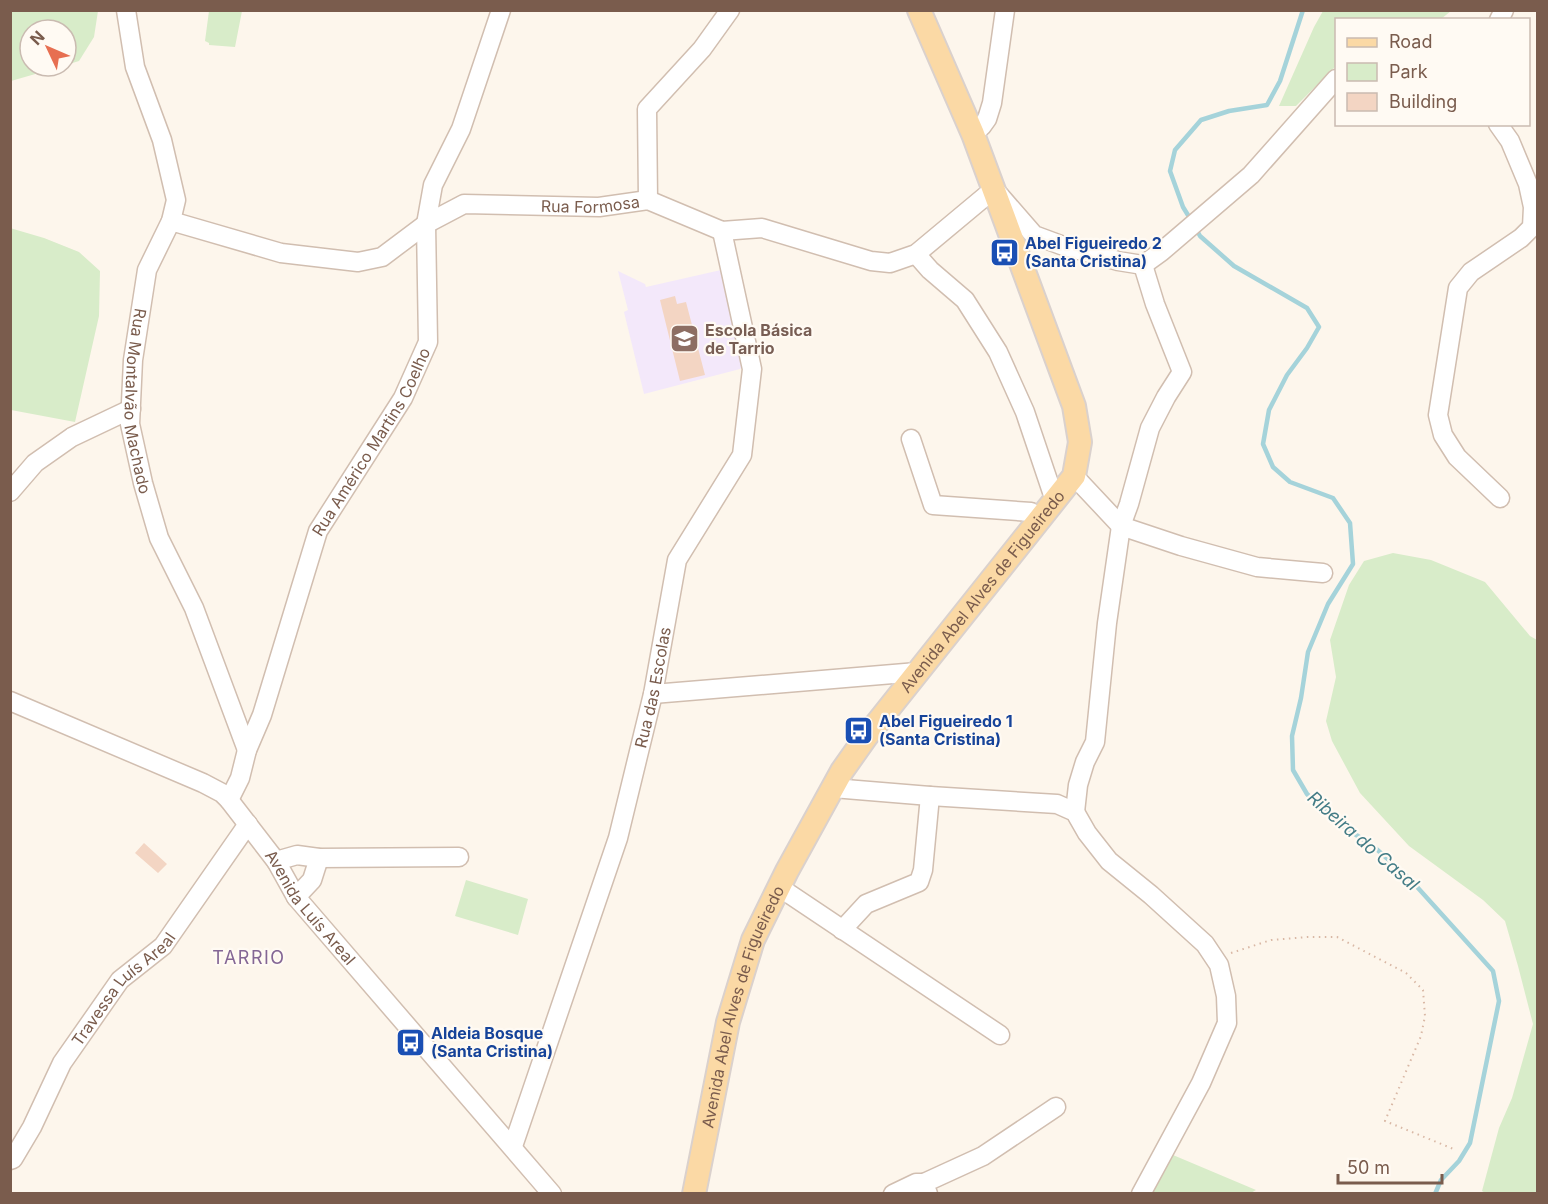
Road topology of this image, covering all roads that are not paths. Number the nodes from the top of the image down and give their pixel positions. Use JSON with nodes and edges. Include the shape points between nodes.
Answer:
{"nodes":[{"id":1,"x":126,"y":10,"type":"edge"},
{"id":2,"x":501,"y":10,"type":"edge"},
{"id":3,"x":730,"y":10,"type":"edge"},
{"id":4,"x":919,"y":10,"type":"edge"},
{"id":5,"x":1005,"y":10,"type":"edge"},
{"id":6,"x":1335,"y":80,"type":"edge"},
{"id":7,"x":1499,"y":126,"type":"edge"},
{"id":8,"x":973,"y":134,"type":"junction"},
{"id":9,"x":994,"y":189,"type":"junction"},
{"id":10,"x":648,"y":200,"type":"junction"},
{"id":11,"x":171,"y":221,"type":"junction"},
{"id":12,"x":426,"y":224,"type":"junction"},
{"id":13,"x":722,"y":231,"type":"junction"},
{"id":14,"x":916,"y":254,"type":"junction"},
{"id":15,"x":1143,"y":265,"type":"junction"},
{"id":16,"x":130,"y":409,"type":"junction"},
{"id":17,"x":911,"y":439,"type":"dead end"},
{"id":18,"x":1074,"y":476,"type":"junction"},
{"id":19,"x":10,"y":492,"type":"edge"},
{"id":20,"x":1500,"y":498,"type":"dead end"},
{"id":21,"x":1055,"y":501,"type":"junction"},
{"id":22,"x":1040,"y":520,"type":"junction"},
{"id":23,"x":1121,"y":525,"type":"junction"},
{"id":24,"x":1323,"y":573,"type":"dead end"},
{"id":25,"x":917,"y":672,"type":"junction"},
{"id":26,"x":653,"y":694,"type":"junction"},
{"id":27,"x":10,"y":701,"type":"edge"},
{"id":28,"x":247,"y":750,"type":"junction"},
{"id":29,"x":833,"y":788,"type":"junction"},
{"id":30,"x":930,"y":796,"type":"junction"},
{"id":31,"x":229,"y":800,"type":"junction"},
{"id":32,"x":1075,"y":812,"type":"junction"},
{"id":33,"x":248,"y":824,"type":"junction"},
{"id":34,"x":459,"y":857,"type":"dead end"},
{"id":35,"x":319,"y":858,"type":"junction"},
{"id":36,"x":276,"y":861,"type":"junction"},
{"id":37,"x":779,"y":887,"type":"junction"},
{"id":38,"x":296,"y":897,"type":"junction"},
{"id":39,"x":842,"y":930,"type":"junction"},
{"id":40,"x":1000,"y":1035,"type":"dead end"},
{"id":41,"x":1056,"y":1107,"type":"dead end"},
{"id":42,"x":513,"y":1146,"type":"junction"},
{"id":43,"x":10,"y":1160,"type":"edge"},
{"id":44,"x":926,"y":1188,"type":"edge"},
{"id":45,"x":552,"y":1194,"type":"edge"},
{"id":46,"x":694,"y":1194,"type":"edge"},
{"id":47,"x":893,"y":1194,"type":"edge"},
{"id":48,"x":1142,"y":1194,"type":"edge"}],
"edges":[{"from":1,"to":11,"type":"street","name":"Rua Montalvão Machado","via":[[135,67],[162,140],[176,200]]},
{"from":2,"to":12,"type":"street","name":"Rua Américo Martins Coelho","via":[[461,129],[433,185]]},
{"from":3,"to":10,"type":"street","via":[[702,49],[647,109]]},
{"from":4,"to":8,"type":"main road","name":"Avenida Abel Alves de Figueiredo"},
{"from":5,"to":8,"type":"street","via":[[992,103],[987,119]]},
{"from":6,"to":15,"type":"street","via":[[1251,176]]},
{"from":7,"to":20,"type":"street","via":[[1528,184],[1532,227],[1471,272],[1458,288],[1438,415],[1443,435],[1456,457]]},
{"from":8,"to":9,"type":"main road","name":"Avenida Abel Alves de Figueiredo"},
{"from":9,"to":14,"type":"street","name":"Rua Formosa"},
{"from":9,"to":15,"type":"street","via":[[1034,235]]},
{"from":9,"to":18,"type":"main road","name":"Avenida Abel Alves de Figueiredo","via":[[1074,406],[1080,442]]},
{"from":10,"to":12,"type":"street","name":"Rua Formosa","via":[[599,207],[464,204]]},
{"from":10,"to":13,"type":"street","name":"Rua Formosa"},
{"from":11,"to":12,"type":"street","name":"Rua Formosa","via":[[281,253],[358,262],[382,257]]},
{"from":11,"to":16,"type":"street","name":"Rua Montalvão Machado","via":[[147,270]]},
{"from":12,"to":28,"type":"street","name":"Rua Américo Martins Coelho","via":[[428,342],[403,398],[318,531],[262,715]]},
{"from":13,"to":14,"type":"street","name":"Rua Formosa","via":[[762,228],[871,261],[890,263]]},
{"from":13,"to":26,"type":"street","name":"Rua das Escolas","via":[[752,369],[742,455],[677,560]]},
{"from":14,"to":21,"type":"street","via":[[965,300],[998,352],[1025,412]]},
{"from":15,"to":23,"type":"street","via":[[1182,372],[1150,428]]},
{"from":16,"to":19,"type":"street","via":[[72,437],[35,463]]},
{"from":16,"to":28,"type":"street","name":"Rua Montalvão Machado","via":[[142,483],[159,538],[194,608]]},
{"from":17,"to":22,"type":"street","via":[[933,505],[1031,512]]},
{"from":18,"to":21,"type":"main road","name":"Avenida Abel Alves de Figueiredo"},
{"from":18,"to":23,"type":"street"},
{"from":21,"to":22,"type":"main road","name":"Avenida Abel Alves de Figueiredo"},
{"from":22,"to":25,"type":"main road","name":"Avenida Abel Alves de Figueiredo"},
{"from":23,"to":24,"type":"street","via":[[1257,567]]},
{"from":23,"to":32,"type":"street","via":[[1095,742],[1078,785]]},
{"from":25,"to":26,"type":"street"},
{"from":25,"to":29,"type":"main road","name":"Avenida Abel Alves de Figueiredo","via":[[866,737]]},
{"from":26,"to":42,"type":"street","name":"Rua das Escolas","via":[[618,838]]},
{"from":27,"to":31,"type":"street","name":"Avenida Luís Areal","via":[[203,783]]},
{"from":28,"to":31,"type":"street","name":"Rua Américo Martins Coelho"},
{"from":29,"to":30,"type":"street"},
{"from":29,"to":37,"type":"main road","name":"Avenida Abel Alves de Figueiredo"},
{"from":30,"to":32,"type":"street","via":[[1057,804]]},
{"from":30,"to":39,"type":"street","via":[[919,882],[866,904]]},
{"from":31,"to":33,"type":"street","name":"Avenida Luís Areal"},
{"from":32,"to":48,"type":"street","via":[[1109,861],[1205,944],[1219,965],[1226,996],[1227,1023],[1201,1083]]},
{"from":33,"to":36,"type":"street","name":"Avenida Luís Areal"},
{"from":33,"to":43,"type":"street","name":"Travessa Luís Areal","via":[[163,946],[120,980],[62,1063],[32,1127]]},
{"from":34,"to":35,"type":"street"},
{"from":35,"to":36,"type":"street","via":[[297,855]]},
{"from":35,"to":38,"type":"street","via":[[312,880]]},
{"from":36,"to":38,"type":"street","name":"Avenida Luís Areal"},
{"from":37,"to":39,"type":"street"},
{"from":37,"to":46,"type":"main road","name":"Avenida Abel Alves de Figueiredo","via":[[753,940],[728,1022]]},
{"from":38,"to":42,"type":"street","name":"Avenida Luís Areal"},
{"from":39,"to":40,"type":"street"},
{"from":41,"to":44,"type":"street"},
{"from":42,"to":45,"type":"street","name":"Avenida Luís Areal"},
{"from":44,"to":47,"type":"street","via":[[916,1183]]}]}
